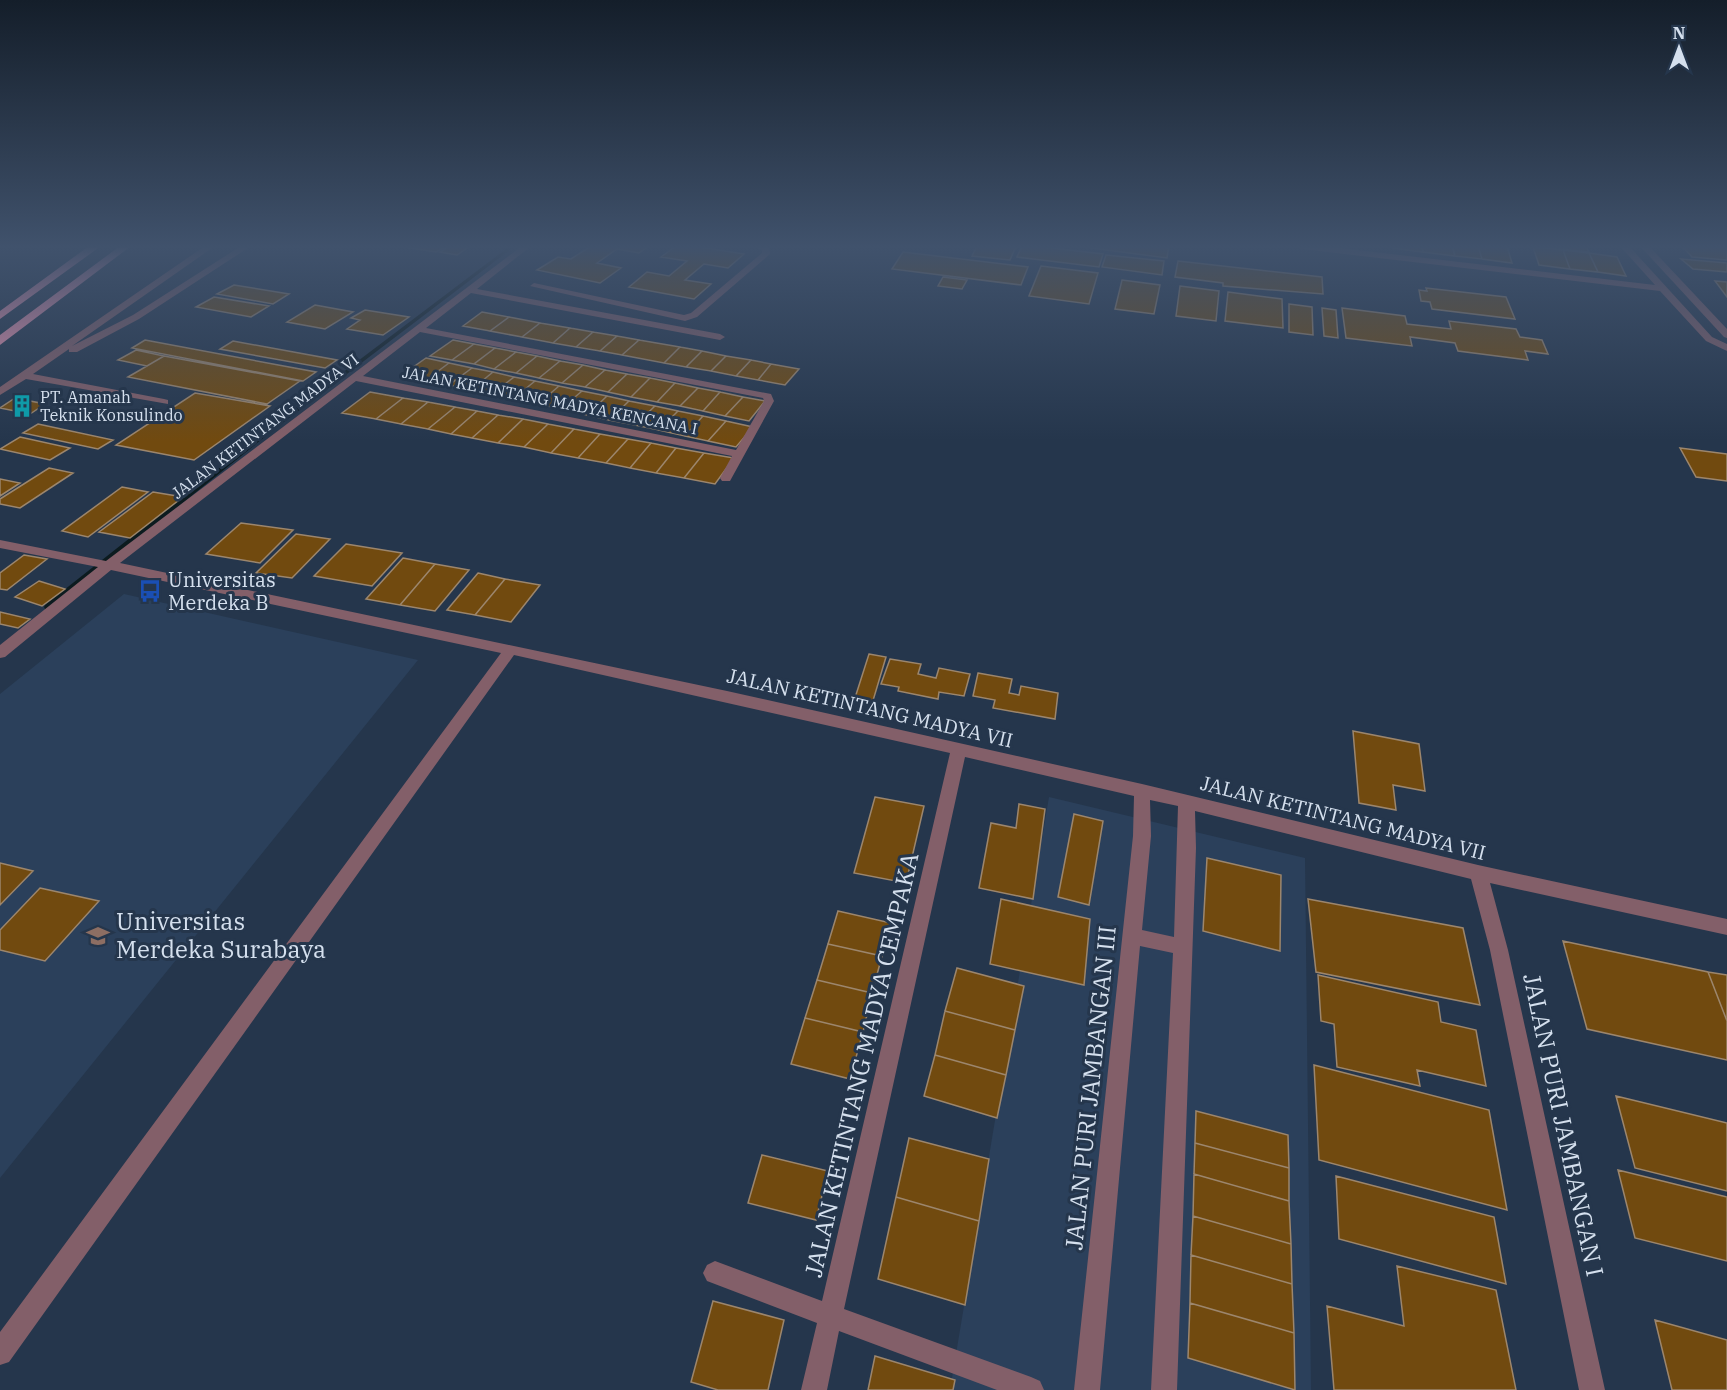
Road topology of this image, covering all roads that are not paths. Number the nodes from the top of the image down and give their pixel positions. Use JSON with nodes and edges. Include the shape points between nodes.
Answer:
{"nodes":[{"id":1,"x":40,"y":311,"type":"edge"},
{"id":2,"x":117,"y":311,"type":"edge"},
{"id":3,"x":146,"y":311,"type":"edge"},
{"id":4,"x":442,"y":311,"type":"edge"},
{"id":5,"x":581,"y":311,"type":"edge"},
{"id":6,"x":652,"y":311,"type":"edge"},
{"id":7,"x":699,"y":311,"type":"edge"},
{"id":8,"x":1684,"y":311,"type":"edge"},
{"id":9,"x":1704,"y":311,"type":"edge"},
{"id":10,"x":418,"y":329,"type":"junction"},
{"id":11,"x":1727,"y":335,"type":"edge"},
{"id":12,"x":720,"y":337,"type":"dead end"},
{"id":13,"x":1710,"y":339,"type":"junction"},
{"id":14,"x":0,"y":341,"type":"edge"},
{"id":15,"x":1727,"y":341,"type":"edge"},
{"id":16,"x":1727,"y":348,"type":"edge"},
{"id":17,"x":37,"y":366,"type":"junction"},
{"id":18,"x":24,"y":375,"type":"junction"},
{"id":19,"x":355,"y":378,"type":"junction"},
{"id":20,"x":0,"y":392,"type":"edge"},
{"id":21,"x":164,"y":402,"type":"dead end"},
{"id":22,"x":739,"y":454,"type":"junction"},
{"id":23,"x":726,"y":478,"type":"dead end"},
{"id":24,"x":0,"y":544,"type":"edge"},
{"id":25,"x":106,"y":566,"type":"junction"},
{"id":26,"x":511,"y":650,"type":"junction"},
{"id":27,"x":0,"y":653,"type":"edge"},
{"id":28,"x":958,"y":751,"type":"junction"},
{"id":29,"x":1142,"y":791,"type":"junction"},
{"id":30,"x":1186,"y":802,"type":"junction"},
{"id":31,"x":1478,"y":873,"type":"junction"},
{"id":32,"x":1727,"y":927,"type":"edge"},
{"id":33,"x":1131,"y":936,"type":"junction"},
{"id":34,"x":1183,"y":947,"type":"junction"},
{"id":35,"x":715,"y":1273,"type":"dead end"},
{"id":36,"x":832,"y":1316,"type":"junction"},
{"id":37,"x":0,"y":1353,"type":"edge"},
{"id":38,"x":814,"y":1390,"type":"edge"},
{"id":39,"x":1031,"y":1390,"type":"edge"},
{"id":40,"x":1087,"y":1390,"type":"edge"},
{"id":41,"x":1164,"y":1390,"type":"edge"},
{"id":42,"x":1592,"y":1390,"type":"edge"}],
"edges":[{"from":1,"to":14,"type":"highway"},
{"from":2,"to":17,"type":"street"},
{"from":3,"to":17,"type":"street"},
{"from":4,"to":10,"type":"street","name":"JALAN KETINTANG MADYA VI"},
{"from":5,"to":12,"type":"street"},
{"from":6,"to":7,"type":"street","via":[[686,318]]},
{"from":8,"to":13,"type":"street"},
{"from":9,"to":11,"type":"street"},
{"from":10,"to":19,"type":"street","name":"JALAN KETINTANG MADYA VI"},
{"from":10,"to":22,"type":"street","via":[[768,396],[770,401]]},
{"from":13,"to":15,"type":"street"},
{"from":13,"to":16,"type":"street"},
{"from":17,"to":18,"type":"street"},
{"from":18,"to":20,"type":"street"},
{"from":18,"to":21,"type":"street"},
{"from":19,"to":22,"type":"street","name":"JALAN KETINTANG MADYA KENCANA I"},
{"from":19,"to":25,"type":"street","name":"JALAN KETINTANG MADYA VI"},
{"from":22,"to":23,"type":"street"},
{"from":24,"to":25,"type":"street","name":"JALAN KETINTANG MADYA VII"},
{"from":25,"to":26,"type":"street","name":"JALAN KETINTANG MADYA VII"},
{"from":25,"to":27,"type":"street","name":"JALAN KETINTANG MADYA VI"},
{"from":26,"to":28,"type":"street","name":"JALAN KETINTANG MADYA VII"},
{"from":26,"to":37,"type":"street"},
{"from":28,"to":29,"type":"street","name":"JALAN KETINTANG MADYA VII"},
{"from":28,"to":36,"type":"street","name":"JALAN KETINTANG MADYA CEMPAKA"},
{"from":29,"to":30,"type":"street","name":"JALAN KETINTANG MADYA VII"},
{"from":29,"to":33,"type":"street","name":"JALAN PURI JAMBANGAN III","via":[[1142,836]]},
{"from":30,"to":31,"type":"street","name":"JALAN KETINTANG MADYA VII"},
{"from":30,"to":34,"type":"street"},
{"from":31,"to":32,"type":"street","name":"JALAN KETINTANG MADYA VII"},
{"from":31,"to":42,"type":"street","name":"JALAN PURI JAMBANGAN I","via":[[1501,962]]},
{"from":33,"to":34,"type":"street"},
{"from":33,"to":40,"type":"street","name":"JALAN PURI JAMBANGAN III"},
{"from":34,"to":41,"type":"street"},
{"from":35,"to":36,"type":"street"},
{"from":36,"to":38,"type":"street","name":"JALAN KETINTANG MADYA CEMPAKA"},
{"from":36,"to":39,"type":"street"}]}
